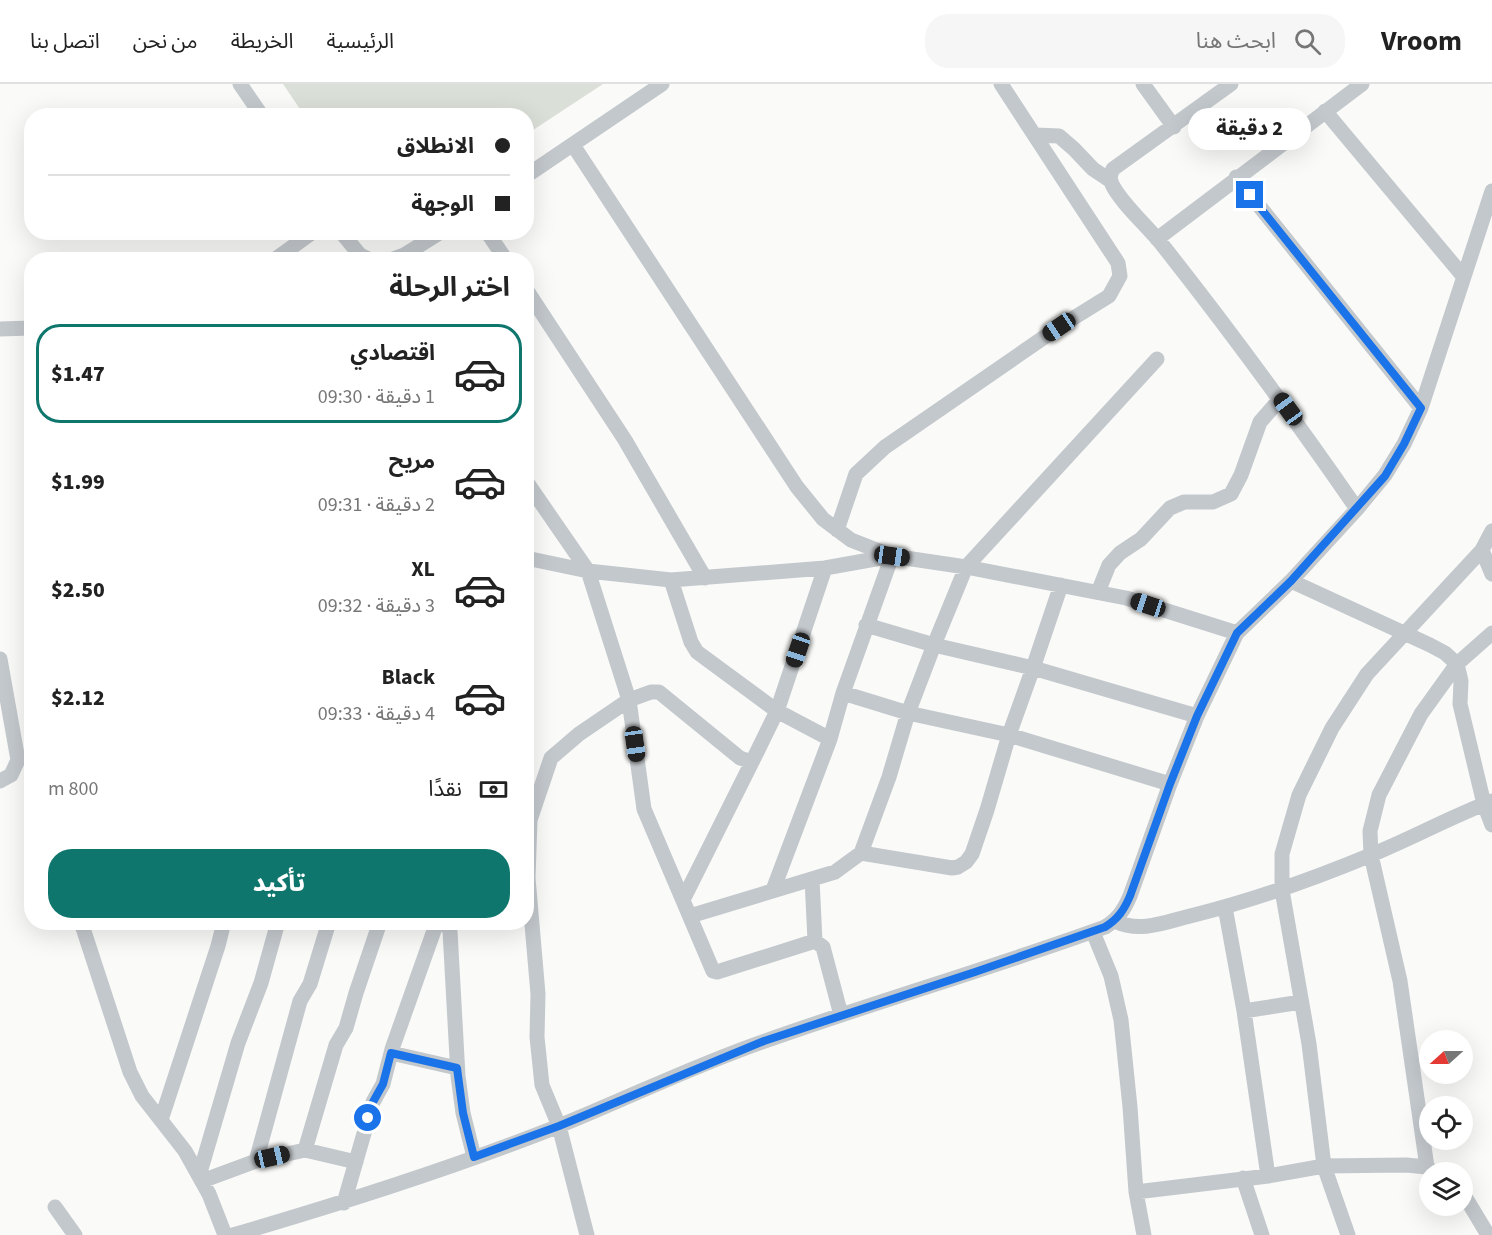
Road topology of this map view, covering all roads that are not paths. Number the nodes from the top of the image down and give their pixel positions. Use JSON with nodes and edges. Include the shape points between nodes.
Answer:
{"nodes":[{"id":1,"x":240,"y":84,"type":"edge"},
{"id":2,"x":662,"y":84,"type":"edge"},
{"id":3,"x":1001,"y":84,"type":"edge"},
{"id":4,"x":1143,"y":84,"type":"edge"},
{"id":5,"x":1231,"y":84,"type":"edge"},
{"id":6,"x":1362,"y":84,"type":"edge"},
{"id":7,"x":256,"y":108,"type":"edge"},
{"id":8,"x":1325,"y":111,"type":"junction"},
{"id":9,"x":1174,"y":127,"type":"junction"},
{"id":10,"x":1036,"y":135,"type":"junction"},
{"id":11,"x":573,"y":145,"type":"junction"},
{"id":12,"x":534,"y":171,"type":"edge"},
{"id":13,"x":1236,"y":177,"type":"junction"},
{"id":14,"x":1111,"y":181,"type":"junction"},
{"id":15,"x":1492,"y":191,"type":"edge"},
{"id":16,"x":1157,"y":239,"type":"junction"},
{"id":17,"x":302,"y":240,"type":"edge"},
{"id":18,"x":348,"y":240,"type":"edge"},
{"id":19,"x":428,"y":240,"type":"edge"},
{"id":20,"x":285,"y":252,"type":"edge"},
{"id":21,"x":358,"y":252,"type":"edge"},
{"id":22,"x":409,"y":252,"type":"edge"},
{"id":23,"x":1463,"y":276,"type":"junction"},
{"id":24,"x":534,"y":301,"type":"edge"},
{"id":25,"x":24,"y":328,"type":"edge"},
{"id":26,"x":0,"y":329,"type":"edge"},
{"id":27,"x":1157,"y":359,"type":"dead end"},
{"id":28,"x":1280,"y":399,"type":"junction"},
{"id":29,"x":1421,"y":408,"type":"junction"},
{"id":30,"x":534,"y":493,"type":"edge"},
{"id":31,"x":1357,"y":509,"type":"junction"},
{"id":32,"x":837,"y":530,"type":"junction"},
{"id":33,"x":1492,"y":531,"type":"edge"},
{"id":34,"x":1482,"y":549,"type":"junction"},
{"id":35,"x":892,"y":556,"type":"junction"},
{"id":36,"x":534,"y":560,"type":"edge"},
{"id":37,"x":966,"y":567,"type":"junction"},
{"id":38,"x":825,"y":568,"type":"junction"},
{"id":39,"x":588,"y":571,"type":"junction"},
{"id":40,"x":1492,"y":574,"type":"edge"},
{"id":41,"x":705,"y":578,"type":"junction"},
{"id":42,"x":671,"y":580,"type":"junction"},
{"id":43,"x":1291,"y":581,"type":"junction"},
{"id":44,"x":1061,"y":585,"type":"junction"},
{"id":45,"x":1098,"y":592,"type":"junction"},
{"id":46,"x":867,"y":625,"type":"junction"},
{"id":47,"x":1237,"y":633,"type":"junction"},
{"id":48,"x":1492,"y":633,"type":"edge"},
{"id":49,"x":1403,"y":634,"type":"junction"},
{"id":50,"x":934,"y":645,"type":"junction"},
{"id":51,"x":0,"y":659,"type":"edge"},
{"id":52,"x":1457,"y":664,"type":"junction"},
{"id":53,"x":1034,"y":668,"type":"junction"},
{"id":54,"x":843,"y":693,"type":"junction"},
{"id":55,"x":629,"y":700,"type":"junction"},
{"id":56,"x":777,"y":711,"type":"junction"},
{"id":57,"x":908,"y":713,"type":"junction"},
{"id":58,"x":1197,"y":716,"type":"junction"},
{"id":59,"x":1009,"y":735,"type":"junction"},
{"id":60,"x":830,"y":739,"type":"junction"},
{"id":61,"x":752,"y":762,"type":"junction"},
{"id":62,"x":0,"y":781,"type":"edge"},
{"id":63,"x":1170,"y":784,"type":"junction"},
{"id":64,"x":1488,"y":803,"type":"edge"},
{"id":65,"x":534,"y":804,"type":"edge"},
{"id":66,"x":1492,"y":825,"type":"edge"},
{"id":67,"x":861,"y":853,"type":"junction"},
{"id":68,"x":1371,"y":855,"type":"junction"},
{"id":69,"x":812,"y":879,"type":"junction"},
{"id":70,"x":773,"y":890,"type":"junction"},
{"id":71,"x":1282,"y":890,"type":"junction"},
{"id":72,"x":683,"y":900,"type":"junction"},
{"id":73,"x":1225,"y":907,"type":"junction"},
{"id":74,"x":690,"y":916,"type":"junction"},
{"id":75,"x":1115,"y":921,"type":"junction"},
{"id":76,"x":84,"y":930,"type":"edge"},
{"id":77,"x":222,"y":930,"type":"edge"},
{"id":78,"x":276,"y":930,"type":"edge"},
{"id":79,"x":326,"y":930,"type":"edge"},
{"id":80,"x":377,"y":930,"type":"edge"},
{"id":81,"x":434,"y":930,"type":"edge"},
{"id":82,"x":449,"y":930,"type":"edge"},
{"id":83,"x":532,"y":930,"type":"edge"},
{"id":84,"x":1094,"y":932,"type":"junction"},
{"id":85,"x":815,"y":941,"type":"junction"},
{"id":86,"x":1301,"y":1002,"type":"junction"},
{"id":87,"x":1244,"y":1011,"type":"junction"},
{"id":88,"x":841,"y":1015,"type":"junction"},
{"id":89,"x":391,"y":1053,"type":"junction"},
{"id":90,"x":457,"y":1068,"type":"junction"},
{"id":91,"x":161,"y":1120,"type":"junction"},
{"id":92,"x":559,"y":1126,"type":"junction"},
{"id":93,"x":305,"y":1150,"type":"junction"},
{"id":94,"x":474,"y":1157,"type":"junction"},
{"id":95,"x":256,"y":1161,"type":"junction"},
{"id":96,"x":356,"y":1162,"type":"junction"},
{"id":97,"x":1430,"y":1162,"type":"edge"},
{"id":98,"x":1324,"y":1166,"type":"junction"},
{"id":99,"x":1419,"y":1168,"type":"edge"},
{"id":100,"x":1268,"y":1176,"type":"junction"},
{"id":101,"x":1243,"y":1178,"type":"junction"},
{"id":102,"x":200,"y":1179,"type":"junction"},
{"id":103,"x":1136,"y":1192,"type":"junction"},
{"id":104,"x":344,"y":1203,"type":"junction"},
{"id":105,"x":55,"y":1207,"type":"dead end"},
{"id":106,"x":1473,"y":1210,"type":"edge"},
{"id":107,"x":75,"y":1235,"type":"edge"},
{"id":108,"x":225,"y":1235,"type":"edge"},
{"id":109,"x":233,"y":1235,"type":"edge"},
{"id":110,"x":587,"y":1235,"type":"edge"},
{"id":111,"x":1144,"y":1235,"type":"edge"},
{"id":112,"x":1262,"y":1235,"type":"edge"},
{"id":113,"x":1348,"y":1235,"type":"edge"},
{"id":114,"x":1488,"y":1235,"type":"edge"}],
"edges":[{"from":1,"to":7,"type":"street"},
{"from":2,"to":11,"type":"street"},
{"from":3,"to":10,"type":"street"},
{"from":4,"to":9,"type":"street"},
{"from":5,"to":9,"type":"street"},
{"from":6,"to":8,"type":"street"},
{"from":8,"to":13,"type":"street"},
{"from":8,"to":23,"type":"street"},
{"from":9,"to":14,"type":"street","via":[[1113,169]]},
{"from":10,"to":14,"type":"street","via":[[1059,136]]},
{"from":10,"to":32,"type":"street","via":[[1118,263],[1120,276],[1109,296],[885,447],[856,474]]},
{"from":11,"to":12,"type":"street"},
{"from":11,"to":32,"type":"street","via":[[797,488]]},
{"from":13,"to":16,"type":"street"},
{"from":13,"to":29,"type":"street"},
{"from":14,"to":16,"type":"street"},
{"from":15,"to":23,"type":"street"},
{"from":16,"to":28,"type":"street"},
{"from":17,"to":20,"type":"street"},
{"from":18,"to":21,"type":"street"},
{"from":19,"to":22,"type":"street"},
{"from":23,"to":29,"type":"street"},
{"from":24,"to":41,"type":"street","via":[[625,440]]},
{"from":25,"to":26,"type":"street"},
{"from":27,"to":37,"type":"street"},
{"from":28,"to":31,"type":"street"},
{"from":28,"to":45,"type":"street","via":[[1260,422],[1231,494],[1213,502],[1184,502],[1170,508],[1109,565]]},
{"from":29,"to":31,"type":"street","via":[[1385,476]]},
{"from":30,"to":39,"type":"street"},
{"from":31,"to":43,"type":"street"},
{"from":32,"to":35,"type":"street","via":[[851,540]]},
{"from":33,"to":34,"type":"street"},
{"from":34,"to":40,"type":"street"},
{"from":34,"to":49,"type":"street"},
{"from":35,"to":37,"type":"street"},
{"from":35,"to":38,"type":"street"},
{"from":35,"to":46,"type":"street"},
{"from":36,"to":39,"type":"street"},
{"from":37,"to":44,"type":"street"},
{"from":37,"to":50,"type":"street"},
{"from":38,"to":41,"type":"street"},
{"from":38,"to":56,"type":"street"},
{"from":39,"to":42,"type":"street"},
{"from":39,"to":55,"type":"street"},
{"from":41,"to":42,"type":"street"},
{"from":42,"to":56,"type":"street","via":[[697,652]]},
{"from":43,"to":47,"type":"street"},
{"from":43,"to":49,"type":"street"},
{"from":44,"to":45,"type":"street"},
{"from":44,"to":53,"type":"street"},
{"from":45,"to":47,"type":"street"},
{"from":46,"to":50,"type":"street"},
{"from":46,"to":54,"type":"street"},
{"from":47,"to":58,"type":"street"},
{"from":48,"to":52,"type":"street"},
{"from":49,"to":52,"type":"street","via":[[1430,645]]},
{"from":49,"to":71,"type":"street","via":[[1367,674],[1332,729],[1299,795],[1282,854]]},
{"from":50,"to":53,"type":"street"},
{"from":50,"to":57,"type":"street"},
{"from":51,"to":62,"type":"street","via":[[18,760],[11,775]]},
{"from":52,"to":64,"type":"street","via":[[1460,704]]},
{"from":52,"to":68,"type":"street","via":[[1421,714],[1379,795],[1370,831]]},
{"from":53,"to":58,"type":"street"},
{"from":53,"to":59,"type":"street"},
{"from":54,"to":57,"type":"street"},
{"from":54,"to":60,"type":"street"},
{"from":55,"to":61,"type":"street","via":[[659,692],[740,758]]},
{"from":55,"to":65,"type":"street","via":[[551,758]]},
{"from":55,"to":72,"type":"street","via":[[644,809]]},
{"from":56,"to":60,"type":"street"},
{"from":56,"to":61,"type":"street"},
{"from":57,"to":59,"type":"street"},
{"from":57,"to":67,"type":"street"},
{"from":58,"to":63,"type":"street"},
{"from":59,"to":63,"type":"street"},
{"from":59,"to":67,"type":"street","via":[[987,810],[966,862],[952,868]]},
{"from":60,"to":70,"type":"street"},
{"from":61,"to":72,"type":"street"},
{"from":63,"to":75,"type":"street","via":[[1130,896]]},
{"from":64,"to":66,"type":"street"},
{"from":64,"to":68,"type":"street"},
{"from":67,"to":69,"type":"street","via":[[836,872]]},
{"from":68,"to":71,"type":"street"},
{"from":68,"to":97,"type":"street","via":[[1400,981]]},
{"from":69,"to":70,"type":"street"},
{"from":69,"to":85,"type":"street"},
{"from":70,"to":74,"type":"street"},
{"from":71,"to":73,"type":"street"},
{"from":71,"to":86,"type":"street"},
{"from":72,"to":74,"type":"street"},
{"from":73,"to":75,"type":"street","via":[[1135,928]]},
{"from":73,"to":87,"type":"street"},
{"from":74,"to":85,"type":"street","via":[[715,973]]},
{"from":75,"to":84,"type":"street"},
{"from":76,"to":91,"type":"street","via":[[130,1072]]},
{"from":77,"to":91,"type":"street"},
{"from":78,"to":102,"type":"street","via":[[238,1043]]},
{"from":79,"to":95,"type":"street","via":[[310,984],[300,1001]]},
{"from":80,"to":93,"type":"street","via":[[346,1028],[336,1045]]},
{"from":81,"to":89,"type":"street"},
{"from":82,"to":90,"type":"street"},
{"from":83,"to":92,"type":"street","via":[[542,1084]]},
{"from":84,"to":88,"type":"street"},
{"from":84,"to":103,"type":"street","via":[[1111,976],[1121,1020]]},
{"from":85,"to":88,"type":"street","via":[[823,947]]},
{"from":86,"to":87,"type":"street"},
{"from":86,"to":98,"type":"street"},
{"from":87,"to":100,"type":"street"},
{"from":88,"to":92,"type":"street","via":[[764,1041]]},
{"from":89,"to":90,"type":"street"},
{"from":89,"to":96,"type":"street"},
{"from":90,"to":94,"type":"street"},
{"from":91,"to":102,"type":"street"},
{"from":92,"to":94,"type":"street"},
{"from":92,"to":110,"type":"street"},
{"from":93,"to":95,"type":"street"},
{"from":93,"to":96,"type":"street"},
{"from":94,"to":104,"type":"street"},
{"from":95,"to":102,"type":"street"},
{"from":96,"to":104,"type":"street"},
{"from":98,"to":99,"type":"street"},
{"from":98,"to":100,"type":"street"},
{"from":98,"to":113,"type":"street"},
{"from":100,"to":101,"type":"street"},
{"from":101,"to":103,"type":"street"},
{"from":101,"to":112,"type":"street"},
{"from":102,"to":108,"type":"street"},
{"from":103,"to":111,"type":"street"},
{"from":104,"to":109,"type":"street"},
{"from":105,"to":107,"type":"street"},
{"from":106,"to":114,"type":"street"}]}
